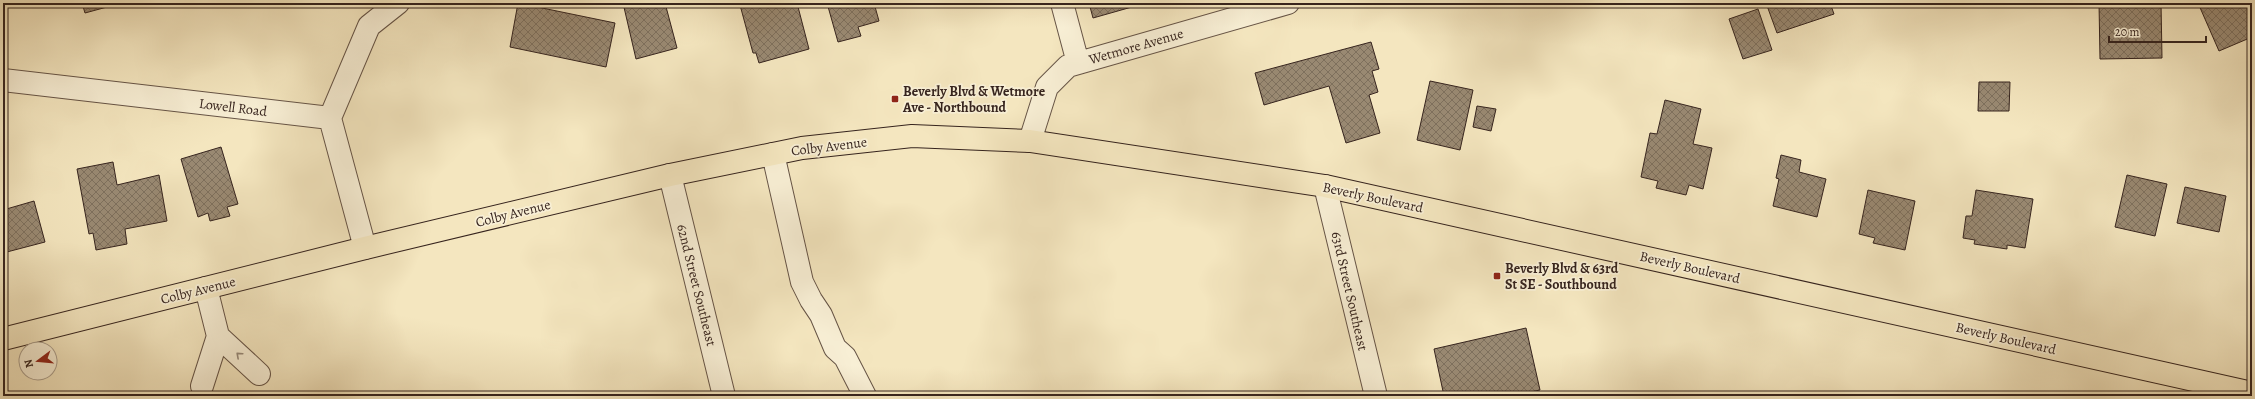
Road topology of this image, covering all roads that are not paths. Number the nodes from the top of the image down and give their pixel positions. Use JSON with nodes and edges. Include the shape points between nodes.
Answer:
{"nodes":[{"id":1,"x":398,"y":3,"type":"edge"},
{"id":2,"x":1062,"y":3,"type":"edge"},
{"id":3,"x":1288,"y":3,"type":"edge"},
{"id":4,"x":1078,"y":63,"type":"junction"},
{"id":5,"x":3,"y":80,"type":"edge"},
{"id":6,"x":330,"y":118,"type":"junction"},
{"id":7,"x":1030,"y":141,"type":"junction"},
{"id":8,"x":773,"y":154,"type":"junction"},
{"id":9,"x":670,"y":175,"type":"junction"},
{"id":10,"x":1325,"y":186,"type":"junction"},
{"id":11,"x":365,"y":248,"type":"junction"},
{"id":12,"x":206,"y":288,"type":"junction"},
{"id":13,"x":218,"y":336,"type":"junction"},
{"id":14,"x":3,"y":339,"type":"edge"},
{"id":15,"x":259,"y":374,"type":"dead end"},
{"id":16,"x":202,"y":386,"type":"dead end"},
{"id":17,"x":2252,"y":393,"type":"edge"},
{"id":18,"x":724,"y":396,"type":"edge"},
{"id":19,"x":865,"y":396,"type":"edge"},
{"id":20,"x":1376,"y":396,"type":"edge"}],
"edges":[{"from":1,"to":6,"type":"street","via":[[369,26]]},
{"from":2,"to":4,"type":"street"},
{"from":3,"to":4,"type":"street","name":"Wetmore Avenue"},
{"from":4,"to":7,"type":"street","name":"Wetmore Avenue","via":[[1068,66],[1047,87]]},
{"from":5,"to":6,"type":"street","name":"Lowell Road"},
{"from":6,"to":11,"type":"street"},
{"from":7,"to":8,"type":"main road","name":"Colby Avenue","via":[[912,136],[802,148]]},
{"from":7,"to":10,"type":"main road","name":"Beverly Boulevard"},
{"from":8,"to":9,"type":"main road","name":"Colby Avenue"},
{"from":8,"to":19,"type":"street","via":[[802,282],[810,300],[821,315],[835,348],[845,357]]},
{"from":9,"to":11,"type":"main road","name":"Colby Avenue"},
{"from":9,"to":18,"type":"street","name":"62nd Street Southeast"},
{"from":10,"to":17,"type":"main road","name":"Beverly Boulevard"},
{"from":10,"to":20,"type":"street","name":"63rd Street Southeast"},
{"from":11,"to":12,"type":"main road","name":"Colby Avenue"},
{"from":12,"to":13,"type":"street"},
{"from":12,"to":14,"type":"main road","name":"Colby Avenue"},
{"from":15,"to":13,"type":"street","one_way":true},
{"from":13,"to":16,"type":"street"}]}
